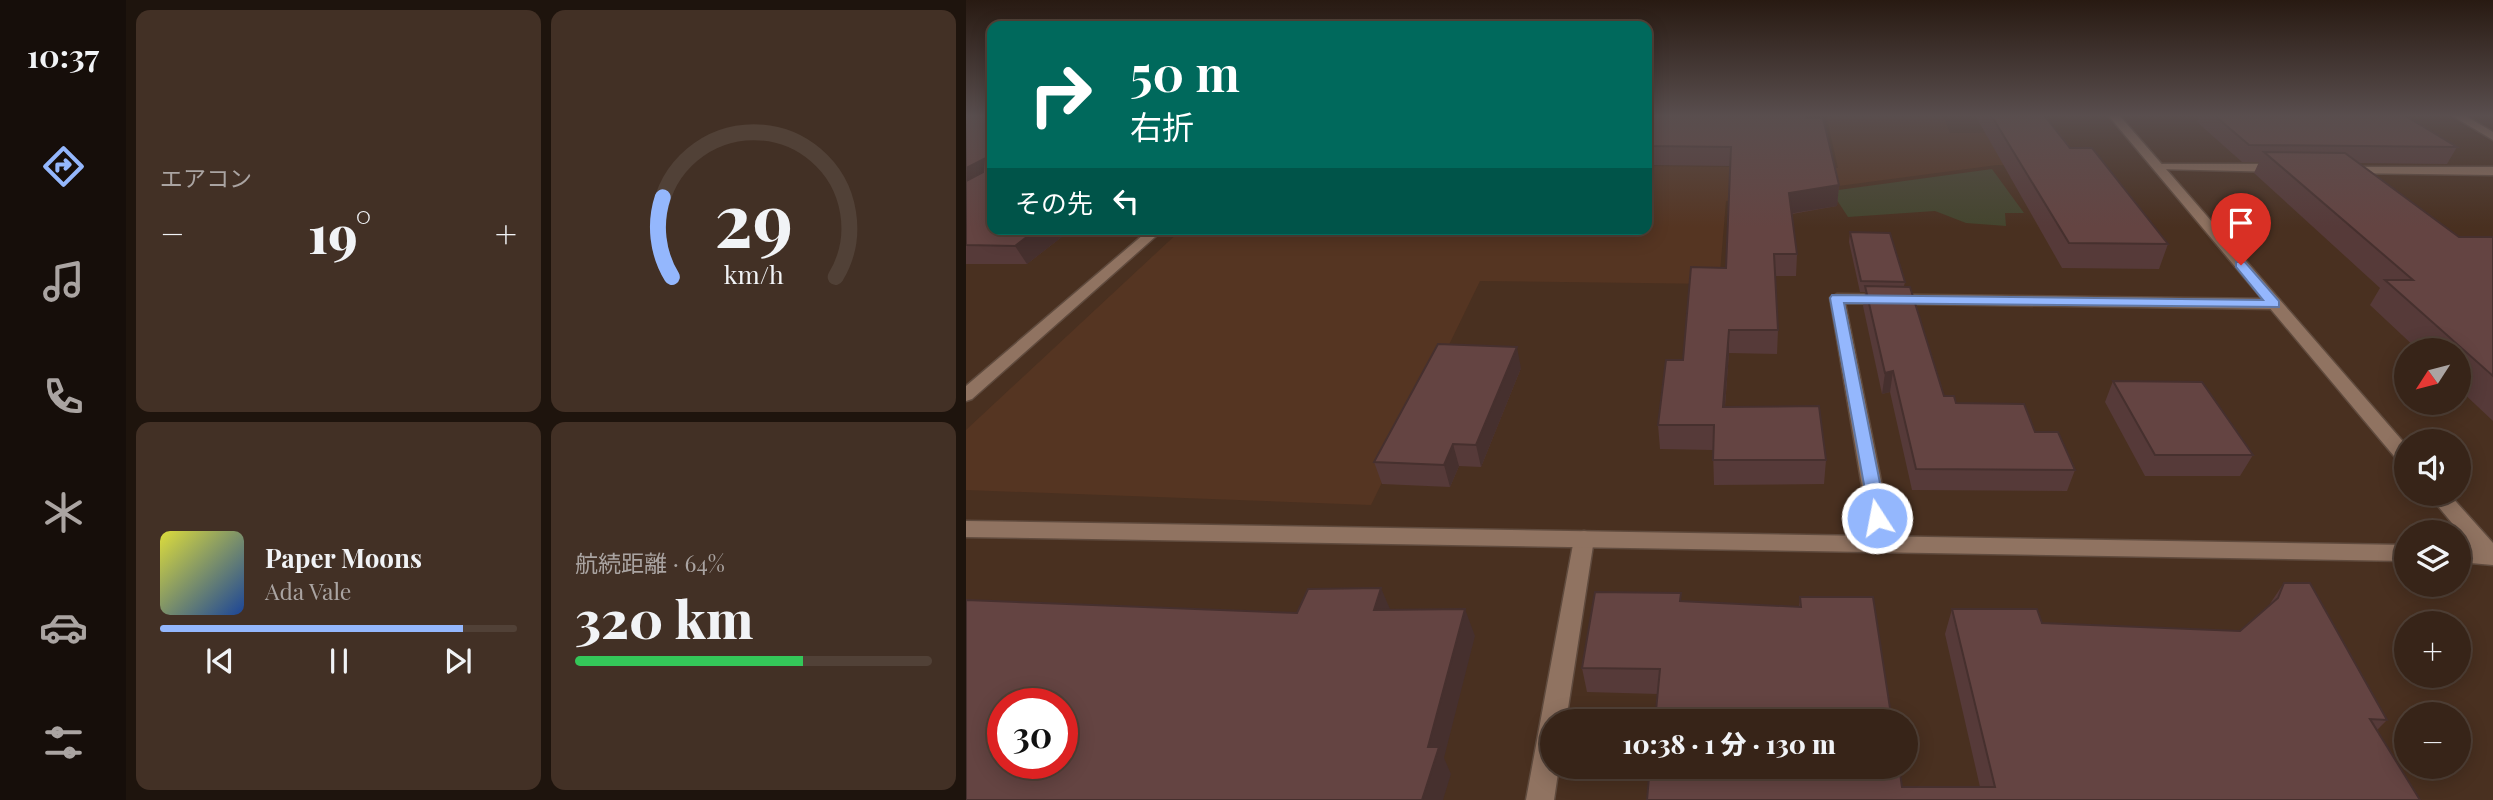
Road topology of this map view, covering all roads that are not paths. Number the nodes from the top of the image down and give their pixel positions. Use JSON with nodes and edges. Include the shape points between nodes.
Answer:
{"nodes":[{"id":1,"x":2146,"y":152,"type":"edge"},
{"id":2,"x":2158,"y":166,"type":"junction"},
{"id":3,"x":2297,"y":168,"type":"edge"},
{"id":4,"x":2339,"y":169,"type":"edge"},
{"id":5,"x":2493,"y":172,"type":"edge"},
{"id":6,"x":1151,"y":235,"type":"edge"},
{"id":7,"x":2274,"y":304,"type":"junction"},
{"id":8,"x":966,"y":395,"type":"edge"},
{"id":9,"x":2394,"y":443,"type":"edge"},
{"id":10,"x":2449,"y":506,"type":"edge"},
{"id":11,"x":966,"y":529,"type":"edge"},
{"id":12,"x":1584,"y":539,"type":"junction"},
{"id":13,"x":1882,"y":545,"type":"junction"},
{"id":14,"x":2394,"y":553,"type":"edge"},
{"id":15,"x":2471,"y":554,"type":"edge"},
{"id":16,"x":2492,"y":555,"type":"edge"},
{"id":17,"x":1555,"y":709,"type":"edge"},
{"id":18,"x":1543,"y":779,"type":"edge"},
{"id":19,"x":1540,"y":800,"type":"edge"}],
"edges":[{"from":1,"to":2,"type":"street"},
{"from":2,"to":3,"type":"street"},
{"from":2,"to":7,"type":"street"},
{"from":4,"to":5,"type":"street"},
{"from":6,"to":8,"type":"street"},
{"from":7,"to":9,"type":"street"},
{"from":7,"to":13,"type":"street","via":[[1837,298]]},
{"from":10,"to":16,"type":"street"},
{"from":11,"to":12,"type":"street"},
{"from":12,"to":13,"type":"street"},
{"from":12,"to":17,"type":"street"},
{"from":13,"to":14,"type":"street"},
{"from":15,"to":16,"type":"street"},
{"from":18,"to":19,"type":"street"}]}
